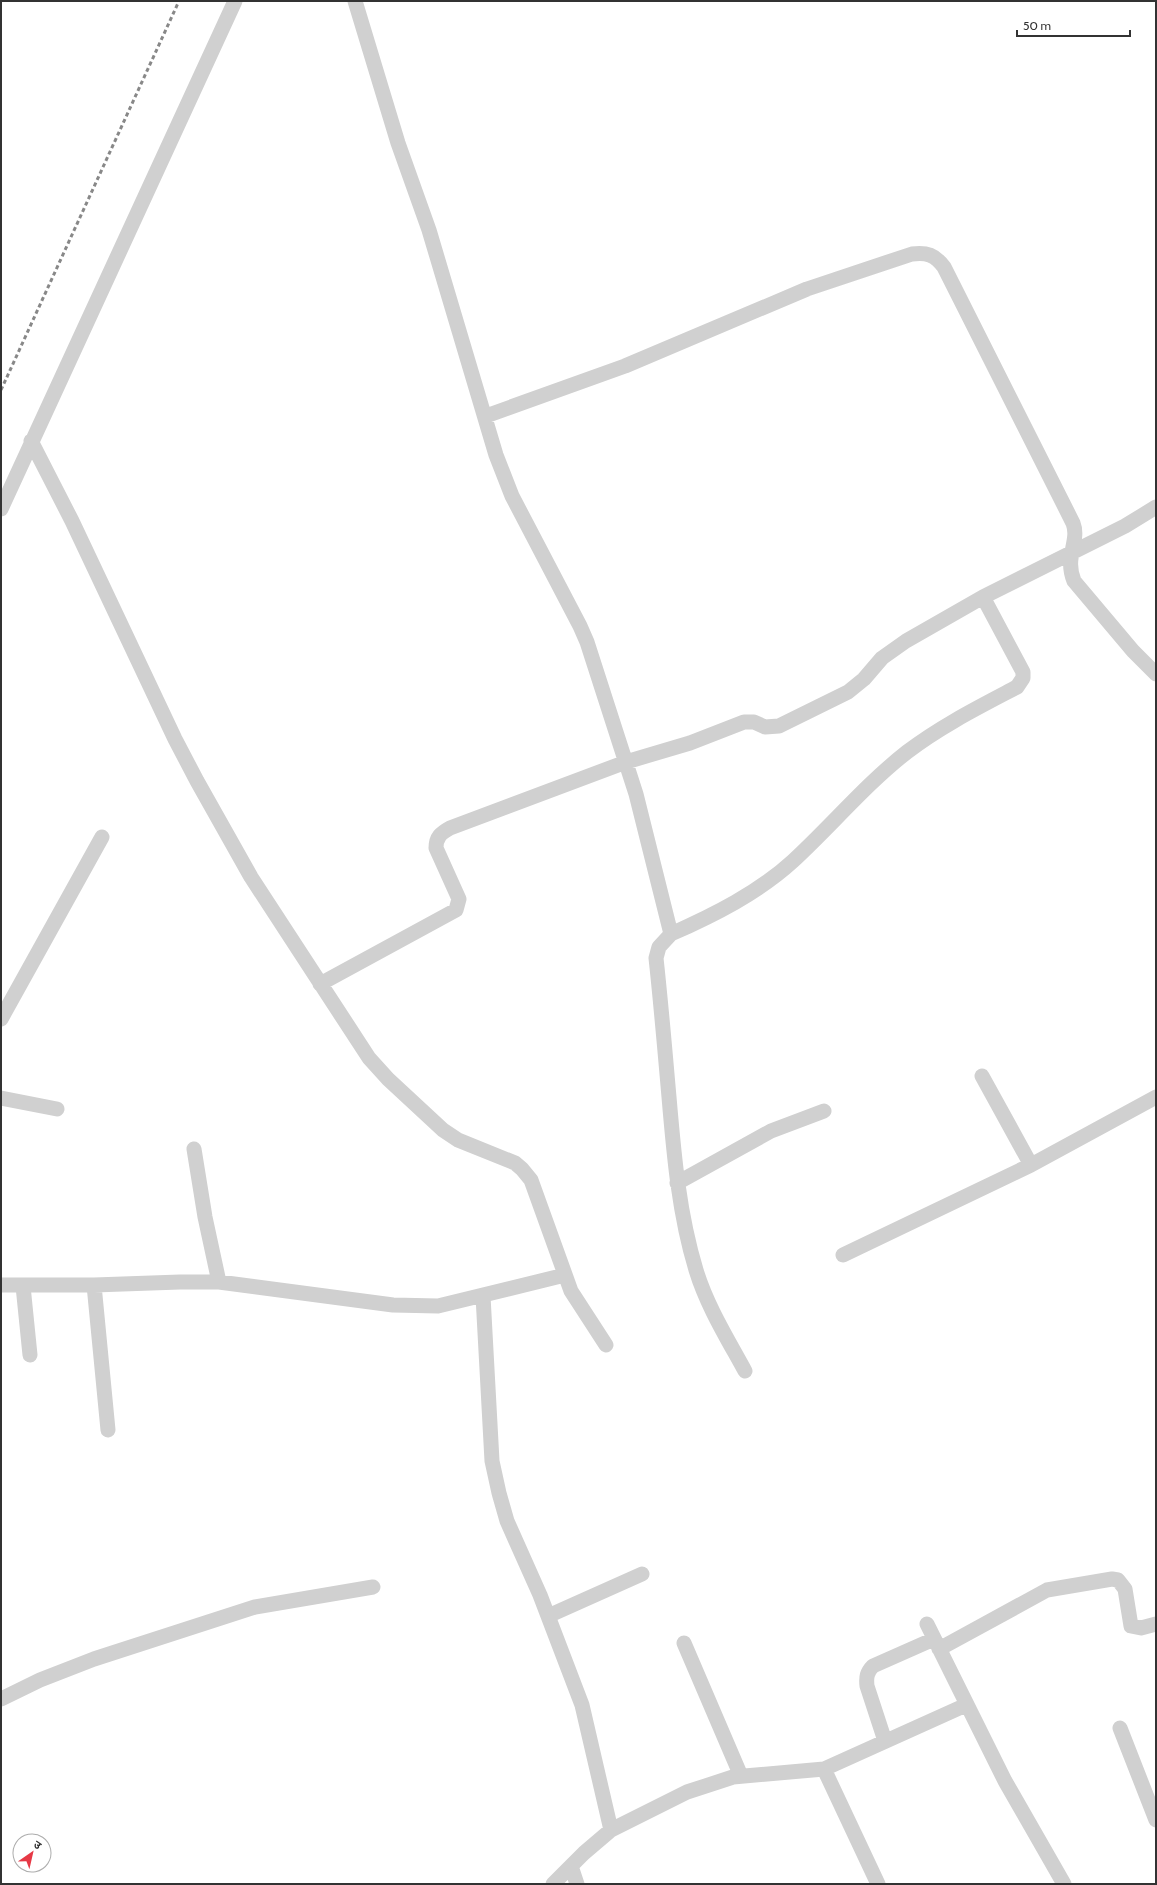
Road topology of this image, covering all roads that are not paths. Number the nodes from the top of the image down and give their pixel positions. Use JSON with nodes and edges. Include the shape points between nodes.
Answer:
{"nodes":[{"id":1,"x":235,"y":1,"type":"edge"},
{"id":2,"x":355,"y":1,"type":"edge"},
{"id":3,"x":486,"y":416,"type":"junction"},
{"id":4,"x":31,"y":441,"type":"junction"},
{"id":5,"x":1156,"y":507,"type":"edge"},
{"id":6,"x":1,"y":509,"type":"edge"},
{"id":7,"x":1070,"y":554,"type":"junction"},
{"id":8,"x":983,"y":597,"type":"junction"},
{"id":9,"x":1156,"y":674,"type":"edge"},
{"id":10,"x":626,"y":762,"type":"junction"},
{"id":11,"x":102,"y":837,"type":"dead end"},
{"id":12,"x":671,"y":934,"type":"junction"},
{"id":13,"x":320,"y":984,"type":"junction"},
{"id":14,"x":1,"y":1019,"type":"edge"},
{"id":15,"x":982,"y":1076,"type":"dead end"},
{"id":16,"x":1156,"y":1097,"type":"edge"},
{"id":17,"x":1,"y":1098,"type":"edge"},
{"id":18,"x":57,"y":1109,"type":"dead end"},
{"id":19,"x":824,"y":1111,"type":"dead end"},
{"id":20,"x":194,"y":1149,"type":"dead end"},
{"id":21,"x":1031,"y":1165,"type":"junction"},
{"id":22,"x":677,"y":1183,"type":"junction"},
{"id":23,"x":843,"y":1255,"type":"dead end"},
{"id":24,"x":565,"y":1275,"type":"junction"},
{"id":25,"x":219,"y":1282,"type":"junction"},
{"id":26,"x":1,"y":1285,"type":"edge"},
{"id":27,"x":94,"y":1285,"type":"junction"},
{"id":28,"x":23,"y":1286,"type":"junction"},
{"id":29,"x":483,"y":1296,"type":"junction"},
{"id":30,"x":606,"y":1345,"type":"dead end"},
{"id":31,"x":30,"y":1355,"type":"dead end"},
{"id":32,"x":745,"y":1371,"type":"dead end"},
{"id":33,"x":108,"y":1430,"type":"dead end"},
{"id":34,"x":642,"y":1574,"type":"dead end"},
{"id":35,"x":373,"y":1587,"type":"dead end"},
{"id":36,"x":548,"y":1616,"type":"junction"},
{"id":37,"x":927,"y":1624,"type":"dead end"},
{"id":38,"x":1156,"y":1624,"type":"edge"},
{"id":39,"x":684,"y":1643,"type":"dead end"},
{"id":40,"x":936,"y":1644,"type":"junction"},
{"id":41,"x":1,"y":1700,"type":"edge"},
{"id":42,"x":966,"y":1705,"type":"junction"},
{"id":43,"x":1120,"y":1728,"type":"dead end"},
{"id":44,"x":885,"y":1741,"type":"junction"},
{"id":45,"x":824,"y":1769,"type":"junction"},
{"id":46,"x":741,"y":1776,"type":"junction"},
{"id":47,"x":1156,"y":1820,"type":"edge"},
{"id":48,"x":611,"y":1830,"type":"junction"},
{"id":49,"x":571,"y":1866,"type":"junction"},
{"id":50,"x":553,"y":1884,"type":"edge"},
{"id":51,"x":577,"y":1884,"type":"edge"},
{"id":52,"x":878,"y":1884,"type":"edge"},
{"id":53,"x":1064,"y":1884,"type":"edge"}],
"edges":[{"from":1,"to":4,"type":"street"},
{"from":2,"to":3,"type":"street","via":[[398,144],[429,230]]},
{"from":3,"to":7,"type":"street","via":[[625,366],[807,289],[912,254],[930,254],[944,267],[1073,523],[1075,536]]},
{"from":3,"to":10,"type":"street","via":[[496,454],[512,496],[585,637]]},
{"from":4,"to":6,"type":"street"},
{"from":4,"to":13,"type":"street","via":[[72,521],[175,739],[251,877]]},
{"from":5,"to":7,"type":"street","via":[[1126,526]]},
{"from":7,"to":8,"type":"street"},
{"from":7,"to":9,"type":"street","via":[[1070,570],[1074,581],[1133,651]]},
{"from":8,"to":10,"type":"street","via":[[891,651],[848,692],[779,726],[765,727],[754,722],[744,722],[690,743]]},
{"from":8,"to":12,"type":"street","via":[[1023,672],[1023,678],[1017,687],[957,718],[908,751],[881,774],[792,862],[773,876],[727,907]]},
{"from":10,"to":12,"type":"street"},
{"from":10,"to":13,"type":"street","via":[[441,833],[436,840],[436,848],[459,899],[456,910]]},
{"from":11,"to":14,"type":"street"},
{"from":12,"to":22,"type":"street","via":[[659,947],[656,958]]},
{"from":13,"to":24,"type":"street","via":[[370,1058],[428,1118],[458,1140],[515,1163],[528,1174]]},
{"from":15,"to":21,"type":"street"},
{"from":16,"to":21,"type":"street"},
{"from":17,"to":18,"type":"street"},
{"from":19,"to":22,"type":"street","via":[[771,1130]]},
{"from":20,"to":25,"type":"street"},
{"from":21,"to":23,"type":"street"},
{"from":22,"to":32,"type":"street","via":[[696,1271],[711,1310]]},
{"from":24,"to":29,"type":"street"},
{"from":24,"to":30,"type":"street","via":[[577,1302]]},
{"from":25,"to":27,"type":"street"},
{"from":25,"to":29,"type":"street","via":[[393,1305],[438,1306]]},
{"from":26,"to":28,"type":"street"},
{"from":27,"to":28,"type":"street"},
{"from":27,"to":33,"type":"street"},
{"from":28,"to":31,"type":"street"},
{"from":29,"to":36,"type":"street","via":[[492,1454],[499,1493],[507,1521]]},
{"from":34,"to":36,"type":"street"},
{"from":35,"to":41,"type":"street","via":[[255,1607],[94,1659],[40,1680]]},
{"from":36,"to":48,"type":"street","via":[[582,1705]]},
{"from":37,"to":40,"type":"street"},
{"from":38,"to":40,"type":"street","via":[[1141,1628],[1131,1626],[1125,1589],[1118,1580],[1112,1579],[1048,1590]]},
{"from":39,"to":46,"type":"street"},
{"from":40,"to":42,"type":"street"},
{"from":40,"to":44,"type":"street","via":[[873,1666],[868,1671],[867,1686]]},
{"from":42,"to":44,"type":"street"},
{"from":42,"to":53,"type":"street","via":[[1005,1781]]},
{"from":43,"to":47,"type":"street"},
{"from":44,"to":45,"type":"street"},
{"from":45,"to":46,"type":"street"},
{"from":45,"to":52,"type":"street"},
{"from":46,"to":48,"type":"street","via":[[687,1792]]},
{"from":48,"to":49,"type":"street"},
{"from":49,"to":50,"type":"street"},
{"from":49,"to":51,"type":"street"}]}
